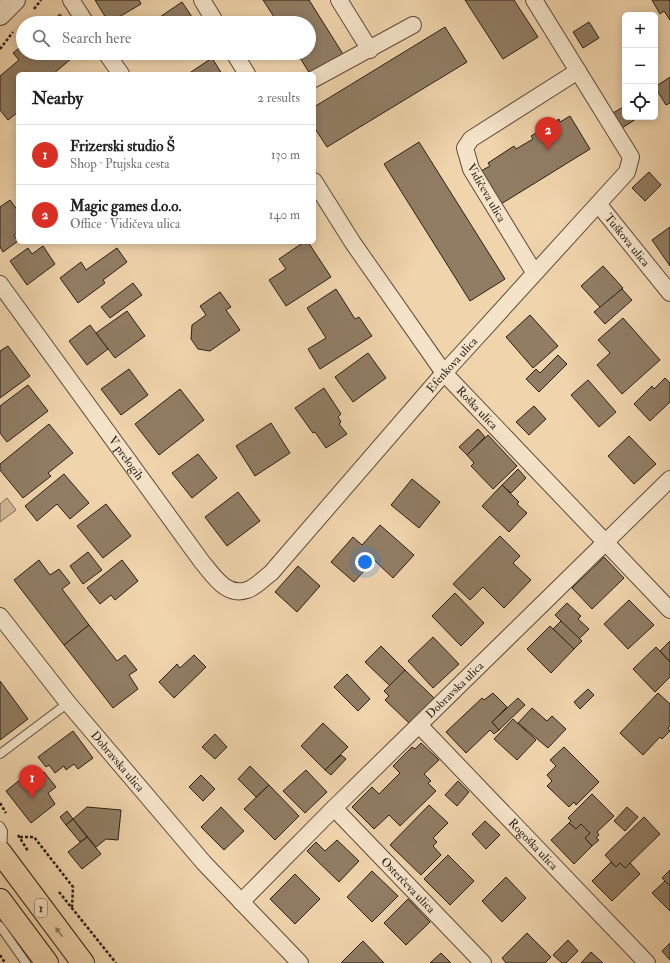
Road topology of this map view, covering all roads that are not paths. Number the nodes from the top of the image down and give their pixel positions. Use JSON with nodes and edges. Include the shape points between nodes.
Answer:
{"nodes":[{"id":1,"x":15,"y":0,"type":"edge"},
{"id":2,"x":71,"y":0,"type":"edge"},
{"id":3,"x":202,"y":0,"type":"edge"},
{"id":4,"x":339,"y":0,"type":"edge"},
{"id":5,"x":534,"y":0,"type":"edge"},
{"id":6,"x":0,"y":15,"type":"edge"},
{"id":7,"x":81,"y":16,"type":"edge"},
{"id":8,"x":212,"y":16,"type":"edge"},
{"id":9,"x":413,"y":25,"type":"dead end"},
{"id":10,"x":370,"y":50,"type":"junction"},
{"id":11,"x":111,"y":60,"type":"edge"},
{"id":12,"x":238,"y":60,"type":"edge"},
{"id":13,"x":578,"y":71,"type":"junction"},
{"id":14,"x":120,"y":72,"type":"edge"},
{"id":15,"x":246,"y":72,"type":"edge"},
{"id":16,"x":316,"y":78,"type":"edge"},
{"id":17,"x":316,"y":184,"type":"edge"},
{"id":18,"x":598,"y":205,"type":"junction"},
{"id":19,"x":534,"y":272,"type":"junction"},
{"id":20,"x":0,"y":284,"type":"edge"},
{"id":21,"x":670,"y":294,"type":"edge"},
{"id":22,"x":444,"y":373,"type":"junction"},
{"id":23,"x":670,"y":479,"type":"edge"},
{"id":24,"x":605,"y":542,"type":"junction"},
{"id":25,"x":271,"y":573,"type":"joint"},
{"id":26,"x":670,"y":610,"type":"edge"},
{"id":27,"x":0,"y":616,"type":"edge"},
{"id":28,"x":68,"y":703,"type":"junction"},
{"id":29,"x":419,"y":725,"type":"junction"},
{"id":30,"x":0,"y":754,"type":"edge"},
{"id":31,"x":334,"y":808,"type":"junction"},
{"id":32,"x":0,"y":826,"type":"edge"},
{"id":33,"x":1,"y":853,"type":"edge"},
{"id":34,"x":0,"y":900,"type":"edge"},
{"id":35,"x":241,"y":902,"type":"junction"},
{"id":36,"x":0,"y":926,"type":"edge"},
{"id":37,"x":26,"y":963,"type":"edge"},
{"id":38,"x":47,"y":963,"type":"edge"},
{"id":39,"x":83,"y":963,"type":"edge"},
{"id":40,"x":300,"y":963,"type":"edge"},
{"id":41,"x":483,"y":963,"type":"edge"},
{"id":42,"x":647,"y":963,"type":"edge"}],
"edges":[{"from":1,"to":6,"type":"street"},
{"from":2,"to":7,"type":"street"},
{"from":3,"to":8,"type":"street"},
{"from":4,"to":10,"type":"street"},
{"from":5,"to":13,"type":"street"},
{"from":9,"to":10,"type":"street"},
{"from":10,"to":16,"type":"street"},
{"from":11,"to":14,"type":"street"},
{"from":12,"to":15,"type":"street"},
{"from":13,"to":18,"type":"street","name":"Efenkova ulica","via":[[631,156],[627,172]]},
{"from":13,"to":19,"type":"street","name":"Vidičeva ulica","via":[[471,139],[465,148],[471,169]]},
{"from":17,"to":22,"type":"street","name":"Roška ulica","via":[[353,243]]},
{"from":18,"to":19,"type":"street","name":"Efenkova ulica"},
{"from":18,"to":21,"type":"street","name":"Tuškova ulica"},
{"from":19,"to":22,"type":"street","name":"Efenkova ulica"},
{"from":20,"to":25,"type":"street","name":"V prelogih","via":[[202,562],[221,584],[234,592],[248,590]]},
{"from":22,"to":24,"type":"street","name":"Roška ulica"},
{"from":22,"to":25,"type":"street","name":"Efenkova ulica"},
{"from":23,"to":24,"type":"street","name":"Dobravska ulica"},
{"from":24,"to":26,"type":"street","name":"Roška ulica"},
{"from":24,"to":29,"type":"street","name":"Dobravska ulica"},
{"from":27,"to":28,"type":"street","name":"Dobravska ulica"},
{"from":28,"to":30,"type":"lane"},
{"from":28,"to":35,"type":"street","name":"Dobravska ulica","via":[[204,863]]},
{"from":29,"to":31,"type":"street","name":"Dobravska ulica"},
{"from":29,"to":42,"type":"street","name":"Rogoška ulica"},
{"from":31,"to":35,"type":"street","name":"Dobravska ulica"},
{"from":31,"to":41,"type":"street","name":"Osterčeva ulica"},
{"from":32,"to":33,"type":"lane","via":[[3,831]]},
{"from":39,"to":33,"type":"main road","number":"1","one_way":true},
{"from":34,"to":38,"type":"main road"},
{"from":35,"to":40,"type":"street","name":"Dobravska ulica"},
{"from":36,"to":37,"type":"lane"}]}
